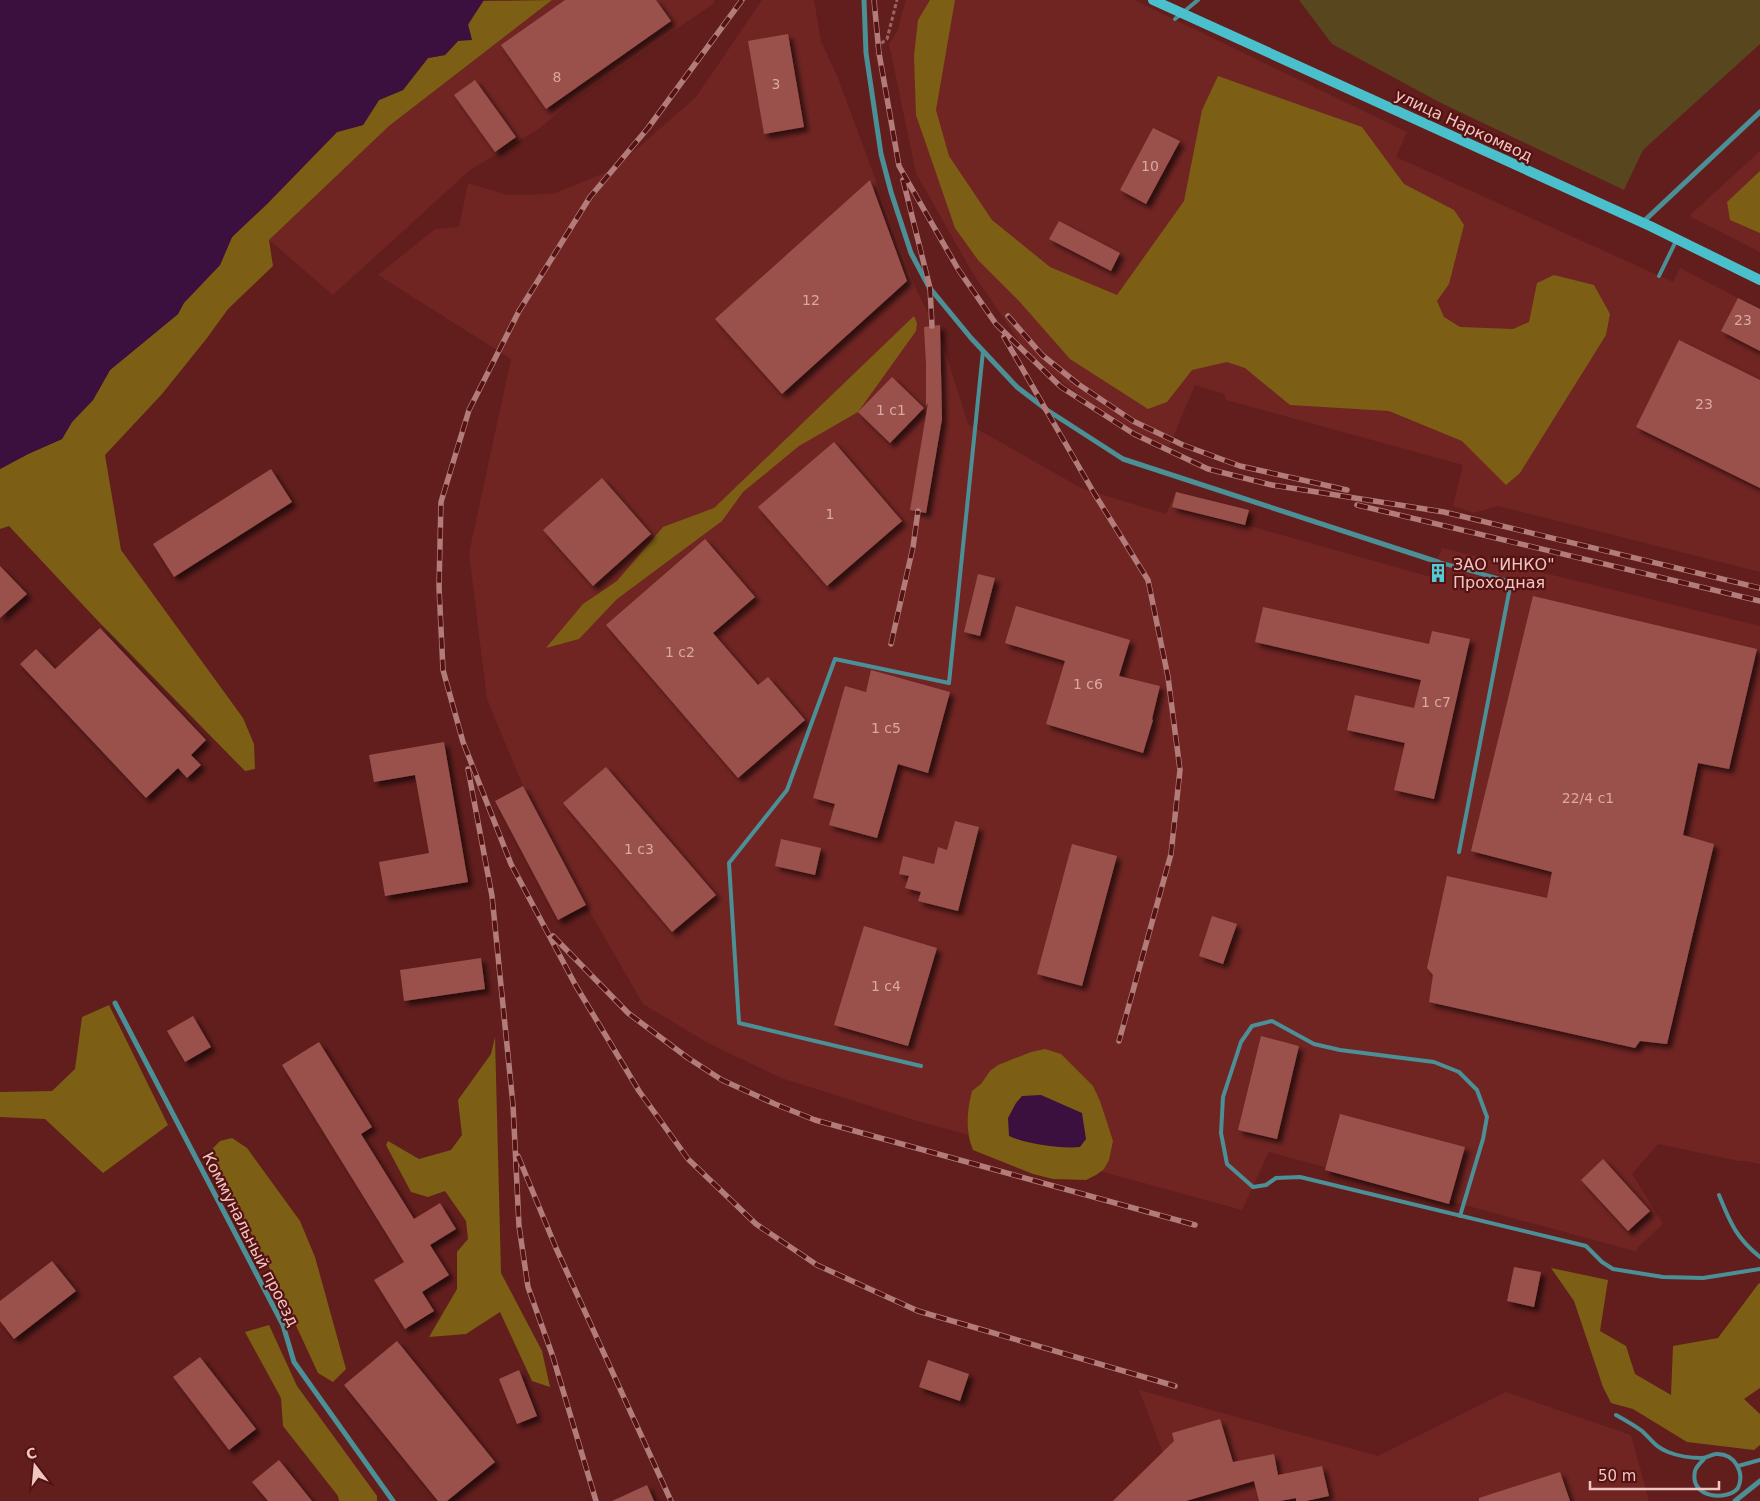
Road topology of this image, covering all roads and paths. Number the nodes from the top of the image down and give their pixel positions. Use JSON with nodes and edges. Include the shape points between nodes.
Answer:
{"nodes":[{"id":1,"x":864,"y":0,"type":"edge"},
{"id":2,"x":897,"y":0,"type":"edge"},
{"id":3,"x":1153,"y":0,"type":"edge"},
{"id":4,"x":1198,"y":0,"type":"edge"},
{"id":5,"x":1178,"y":16,"type":"junction"},
{"id":6,"x":866,"y":54,"type":"junction"},
{"id":7,"x":1760,"y":112,"type":"edge"},
{"id":8,"x":1642,"y":223,"type":"junction"},
{"id":9,"x":1677,"y":239,"type":"junction"},
{"id":10,"x":1659,"y":276,"type":"dead end"},
{"id":11,"x":1760,"y":280,"type":"edge"},
{"id":12,"x":983,"y":351,"type":"junction"},
{"id":13,"x":1438,"y":562,"type":"joint"},
{"id":14,"x":1459,"y":852,"type":"dead end"},
{"id":15,"x":115,"y":1003,"type":"dead end"},
{"id":16,"x":921,"y":1066,"type":"dead end"},
{"id":17,"x":1719,"y":1195,"type":"dead end"},
{"id":18,"x":1460,"y":1216,"type":"junction"},
{"id":19,"x":1760,"y":1256,"type":"edge"},
{"id":20,"x":1760,"y":1268,"type":"edge"},
{"id":21,"x":1616,"y":1415,"type":"dead end"},
{"id":22,"x":1704,"y":1458,"type":"junction"},
{"id":23,"x":1760,"y":1460,"type":"edge"},
{"id":24,"x":1738,"y":1466,"type":"junction"},
{"id":25,"x":1760,"y":1481,"type":"edge"},
{"id":26,"x":393,"y":1501,"type":"edge"},
{"id":27,"x":1735,"y":1501,"type":"edge"}],
"edges":[{"from":1,"to":6,"type":"street"},
{"from":2,"to":6,"type":"path","via":[[887,39]]},
{"from":3,"to":5,"type":"street","name":"улица Наркомвод"},
{"from":4,"to":5,"type":"lane"},
{"from":5,"to":8,"type":"street","name":"улица Наркомвод"},
{"from":6,"to":12,"type":"street","via":[[881,154],[911,253],[929,287]]},
{"from":7,"to":8,"type":"street"},
{"from":8,"to":9,"type":"street","name":"улица Наркомвод"},
{"from":9,"to":10,"type":"lane"},
{"from":9,"to":11,"type":"street","name":"улица Наркомвод"},
{"from":12,"to":13,"type":"street","via":[[1017,387],[1123,459]]},
{"from":12,"to":16,"type":"lane","via":[[949,683],[836,658],[787,790],[729,863],[739,1023]]},
{"from":13,"to":14,"type":"lane","via":[[1511,582]]},
{"from":15,"to":26,"type":"street","name":"Коммунальный проезд","via":[[283,1325],[294,1362]]},
{"from":17,"to":19,"type":"lane","via":[[1732,1226],[1749,1248]]},
{"from":18,"to":18,"type":"lane","via":[[1487,1117],[1477,1090],[1460,1072],[1434,1062],[1314,1044],[1272,1021],[1252,1026],[1241,1042],[1223,1097],[1221,1133],[1227,1164],[1252,1187],[1266,1186],[1276,1178],[1300,1177]]},
{"from":18,"to":20,"type":"lane","via":[[1586,1246],[1613,1269],[1664,1277],[1703,1278]]},
{"from":21,"to":22,"type":"lane","via":[[1656,1446],[1672,1453]]},
{"from":22,"to":24,"type":"lane","via":[[1716,1454],[1729,1456]]},
{"from":22,"to":24,"type":"lane","via":[[1696,1470],[1695,1483],[1702,1495],[1714,1501],[1727,1499],[1737,1491],[1742,1478]]},
{"from":23,"to":24,"type":"lane"},
{"from":25,"to":27,"type":"street"}]}
